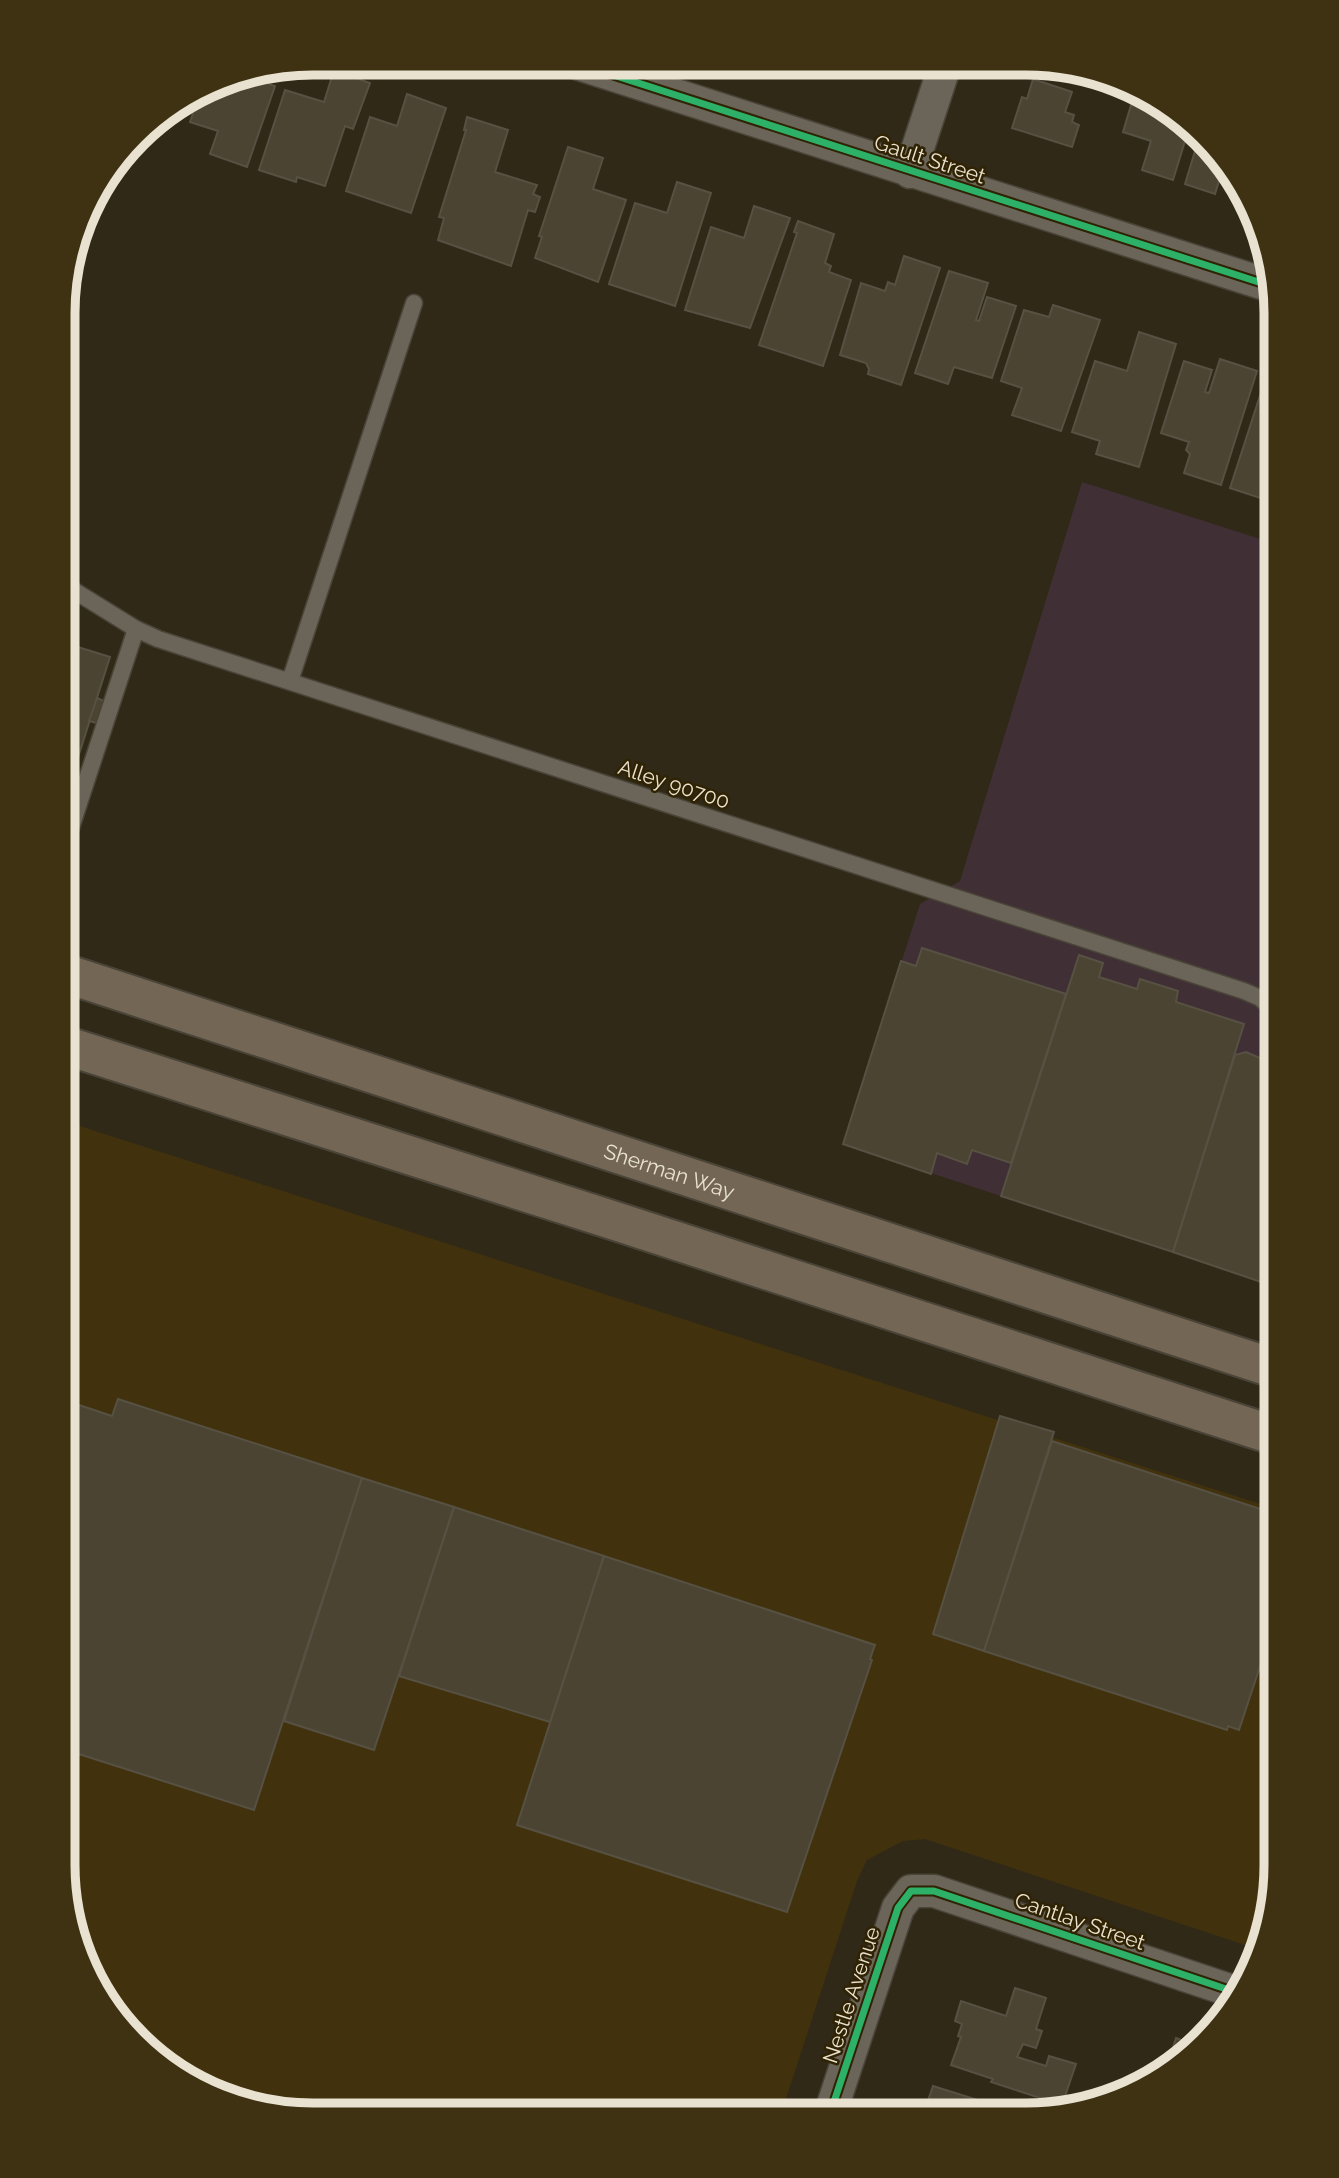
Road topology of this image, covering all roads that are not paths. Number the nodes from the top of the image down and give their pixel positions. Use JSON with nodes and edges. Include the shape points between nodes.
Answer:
{"nodes":[{"id":1,"x":613,"y":75,"type":"edge"},
{"id":2,"x":942,"y":75,"type":"edge"},
{"id":3,"x":910,"y":172,"type":"junction"},
{"id":4,"x":1262,"y":283,"type":"edge"},
{"id":5,"x":414,"y":303,"type":"dead end"},
{"id":6,"x":75,"y":591,"type":"edge"},
{"id":7,"x":136,"y":629,"type":"junction"},
{"id":8,"x":290,"y":681,"type":"junction"},
{"id":9,"x":75,"y":815,"type":"edge"},
{"id":10,"x":75,"y":976,"type":"edge"},
{"id":11,"x":1264,"y":1001,"type":"edge"},
{"id":12,"x":75,"y":1049,"type":"edge"},
{"id":13,"x":1263,"y":1365,"type":"edge"},
{"id":14,"x":1263,"y":1432,"type":"edge"},
{"id":15,"x":911,"y":1891,"type":"joint"},
{"id":16,"x":1228,"y":1990,"type":"edge"},
{"id":17,"x":834,"y":2103,"type":"edge"}],
"edges":[{"from":1,"to":3,"type":"street","name":"Gault Street"},
{"from":2,"to":3,"type":"street"},
{"from":3,"to":4,"type":"street","name":"Gault Street"},
{"from":5,"to":8,"type":"lane"},
{"from":6,"to":7,"type":"lane","name":"Alley 90700"},
{"from":7,"to":8,"type":"lane","name":"Alley 90700"},
{"from":7,"to":9,"type":"lane"},
{"from":8,"to":11,"type":"lane","name":"Alley 90700"},
{"from":10,"to":13,"type":"main road","name":"Sherman Way"},
{"from":12,"to":14,"type":"main road"},
{"from":15,"to":16,"type":"street","name":"Cantlay Street","via":[[934,1891]]},
{"from":15,"to":17,"type":"street","name":"Nestle Avenue","via":[[898,1908]]}]}
